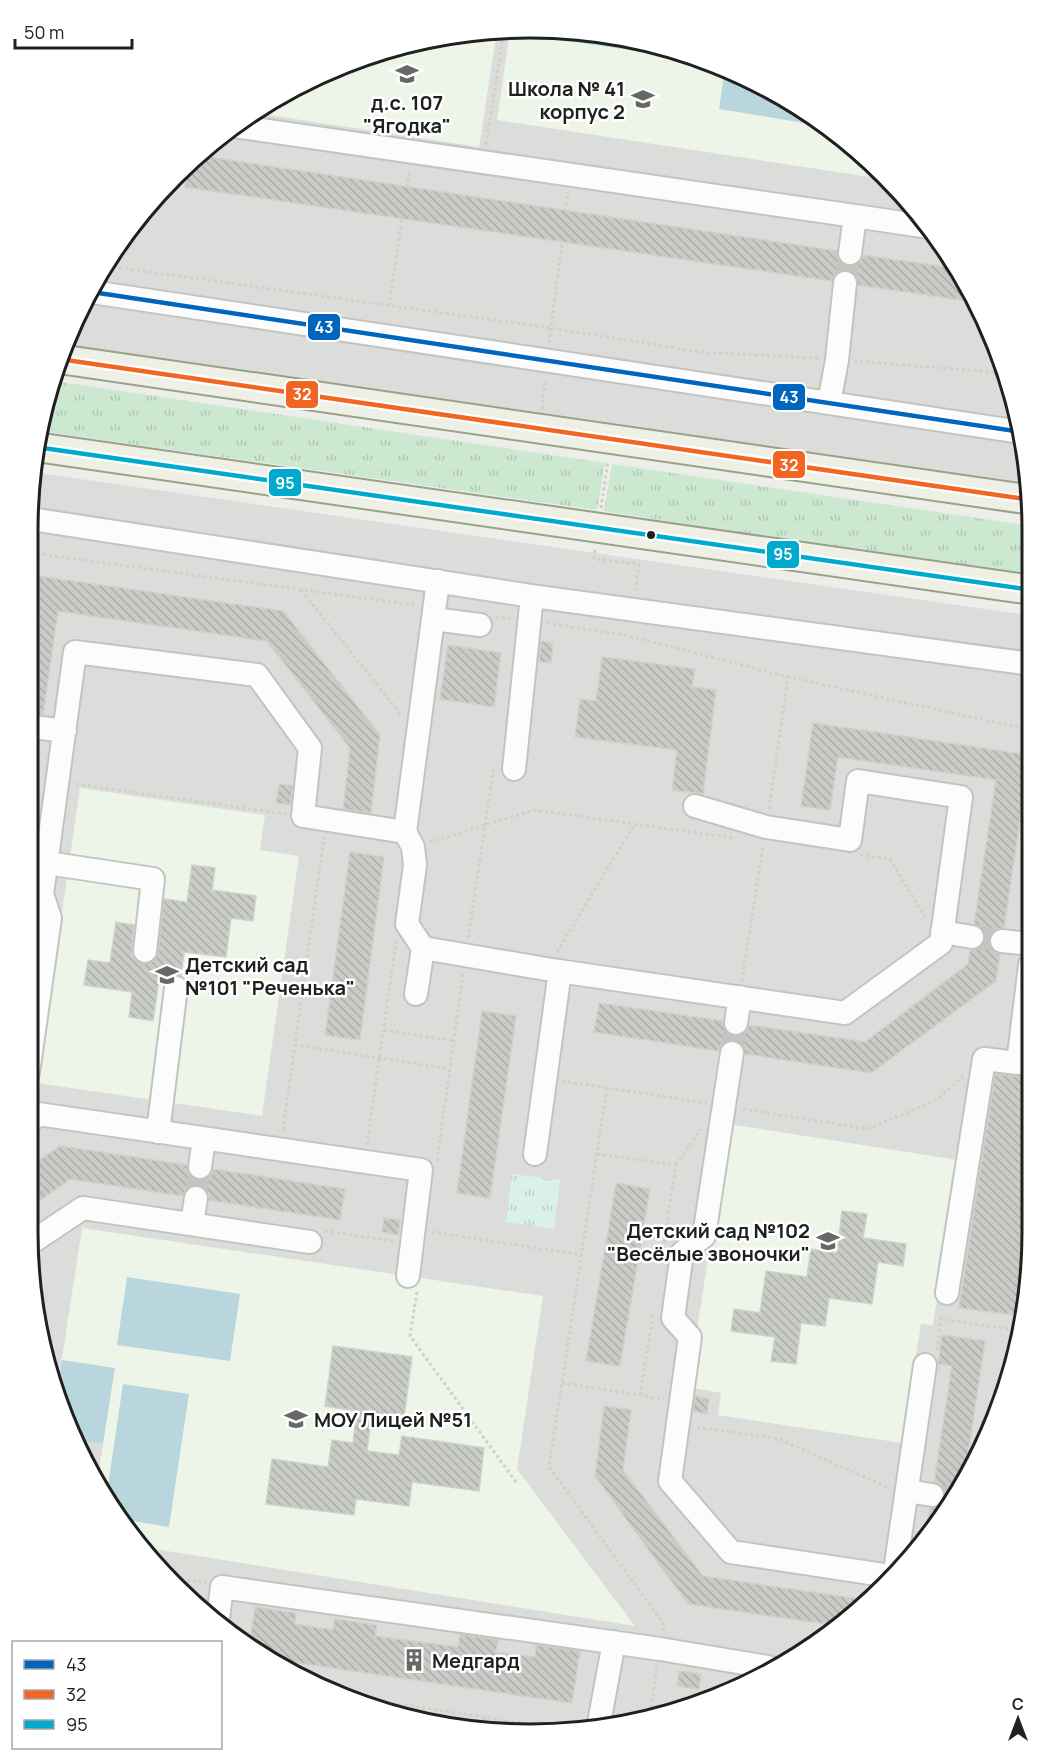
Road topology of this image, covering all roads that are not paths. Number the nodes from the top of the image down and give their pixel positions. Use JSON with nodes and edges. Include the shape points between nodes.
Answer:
{"nodes":[{"id":1,"x":246,"y":128,"type":"edge"},
{"id":2,"x":855,"y":216,"type":"junction"},
{"id":3,"x":912,"y":220,"type":"edge"},
{"id":4,"x":850,"y":253,"type":"tunnel mouth"},
{"id":5,"x":845,"y":283,"type":"tunnel mouth"},
{"id":6,"x":102,"y":287,"type":"edge"},
{"id":7,"x":68,"y":360,"type":"edge"},
{"id":8,"x":829,"y":403,"type":"junction"},
{"id":9,"x":1012,"y":431,"type":"edge"},
{"id":10,"x":45,"y":448,"type":"edge"},
{"id":11,"x":1021,"y":498,"type":"edge"},
{"id":12,"x":38,"y":520,"type":"edge"},
{"id":13,"x":438,"y":582,"type":"junction"},
{"id":14,"x":1022,"y":589,"type":"edge"},
{"id":15,"x":532,"y":596,"type":"junction"},
{"id":16,"x":433,"y":619,"type":"junction"},
{"id":17,"x":480,"y":625,"type":"dead end"},
{"id":18,"x":1022,"y":663,"type":"edge"},
{"id":19,"x":41,"y":728,"type":"dead end"},
{"id":20,"x":64,"y":731,"type":"junction"},
{"id":21,"x":505,"y":763,"type":"road end"},
{"id":22,"x":695,"y":806,"type":"dead end"},
{"id":23,"x":409,"y":839,"type":"junction"},
{"id":24,"x":47,"y":863,"type":"junction"},
{"id":25,"x":942,"y":934,"type":"junction"},
{"id":26,"x":972,"y":937,"type":"tunnel mouth"},
{"id":27,"x":1002,"y":941,"type":"tunnel mouth"},
{"id":28,"x":1022,"y":943,"type":"edge"},
{"id":29,"x":423,"y":948,"type":"junction"},
{"id":30,"x":145,"y":951,"type":"dead end"},
{"id":31,"x":556,"y":970,"type":"junction"},
{"id":32,"x":176,"y":988,"type":"dead end"},
{"id":33,"x":416,"y":994,"type":"dead end"},
{"id":34,"x":740,"y":997,"type":"junction"},
{"id":35,"x":38,"y":1003,"type":"edge"},
{"id":36,"x":736,"y":1023,"type":"tunnel mouth"},
{"id":37,"x":1022,"y":1031,"type":"edge"},
{"id":38,"x":732,"y":1053,"type":"tunnel mouth"},
{"id":39,"x":38,"y":1114,"type":"edge"},
{"id":40,"x":158,"y":1132,"type":"junction"},
{"id":41,"x":204,"y":1138,"type":"junction"},
{"id":42,"x":535,"y":1154,"type":"dead end"},
{"id":43,"x":200,"y":1167,"type":"tunnel mouth"},
{"id":44,"x":196,"y":1198,"type":"tunnel mouth"},
{"id":45,"x":192,"y":1224,"type":"junction"},
{"id":46,"x":38,"y":1238,"type":"edge"},
{"id":47,"x":310,"y":1242,"type":"dead end"},
{"id":48,"x":412,"y":1283,"type":"road end"},
{"id":49,"x":947,"y":1293,"type":"dead end"},
{"id":50,"x":925,"y":1365,"type":"dead end"},
{"id":51,"x":907,"y":1494,"type":"junction"},
{"id":52,"x":932,"y":1495,"type":"tunnel mouth"},
{"id":53,"x":897,"y":1559,"type":"edge"},
{"id":54,"x":882,"y":1575,"type":"edge"},
{"id":55,"x":219,"y":1613,"type":"edge"},
{"id":56,"x":614,"y":1642,"type":"junction"},
{"id":57,"x":763,"y":1665,"type":"edge"},
{"id":58,"x":600,"y":1718,"type":"edge"}],
"edges":[{"from":1,"to":2,"type":"street"},
{"from":2,"to":3,"type":"street"},
{"from":2,"to":4,"type":"street"},
{"from":5,"to":8,"type":"street"},
{"from":6,"to":8,"type":"street"},
{"from":7,"to":11,"type":"main road"},
{"from":8,"to":9,"type":"street"},
{"from":10,"to":14,"type":"main road"},
{"from":12,"to":13,"type":"street"},
{"from":13,"to":15,"type":"street"},
{"from":13,"to":16,"type":"street"},
{"from":15,"to":18,"type":"street"},
{"from":15,"to":21,"type":"street"},
{"from":16,"to":17,"type":"street"},
{"from":16,"to":23,"type":"street"},
{"from":19,"to":20,"type":"street"},
{"from":20,"to":23,"type":"street","via":[[75,652],[258,675],[310,748],[303,816]]},
{"from":20,"to":24,"type":"street"},
{"from":22,"to":25,"type":"street","via":[[766,827],[850,840],[858,781],[961,797]]},
{"from":23,"to":29,"type":"street","via":[[415,865],[407,924]]},
{"from":24,"to":30,"type":"street","via":[[153,879]]},
{"from":24,"to":35,"type":"street","via":[[42,894],[50,918]]},
{"from":25,"to":26,"type":"street"},
{"from":25,"to":34,"type":"street","via":[[941,943],[845,1013]]},
{"from":27,"to":28,"type":"street"},
{"from":29,"to":31,"type":"street"},
{"from":29,"to":33,"type":"street"},
{"from":31,"to":34,"type":"street"},
{"from":31,"to":42,"type":"street"},
{"from":32,"to":40,"type":"street"},
{"from":34,"to":36,"type":"street"},
{"from":37,"to":49,"type":"street","via":[[1018,1064],[984,1059]]},
{"from":38,"to":54,"type":"street","via":[[721,1105],[704,1236],[682,1253],[673,1318],[690,1336],[670,1481],[731,1552]]},
{"from":39,"to":40,"type":"street"},
{"from":40,"to":41,"type":"street"},
{"from":41,"to":43,"type":"street"},
{"from":41,"to":48,"type":"street","via":[[421,1170]]},
{"from":44,"to":45,"type":"street"},
{"from":45,"to":46,"type":"street","via":[[83,1208]]},
{"from":45,"to":47,"type":"street"},
{"from":50,"to":51,"type":"street"},
{"from":51,"to":52,"type":"street"},
{"from":51,"to":53,"type":"street"},
{"from":55,"to":56,"type":"street","via":[[222,1587]]},
{"from":56,"to":57,"type":"street"},
{"from":56,"to":58,"type":"street"}]}
